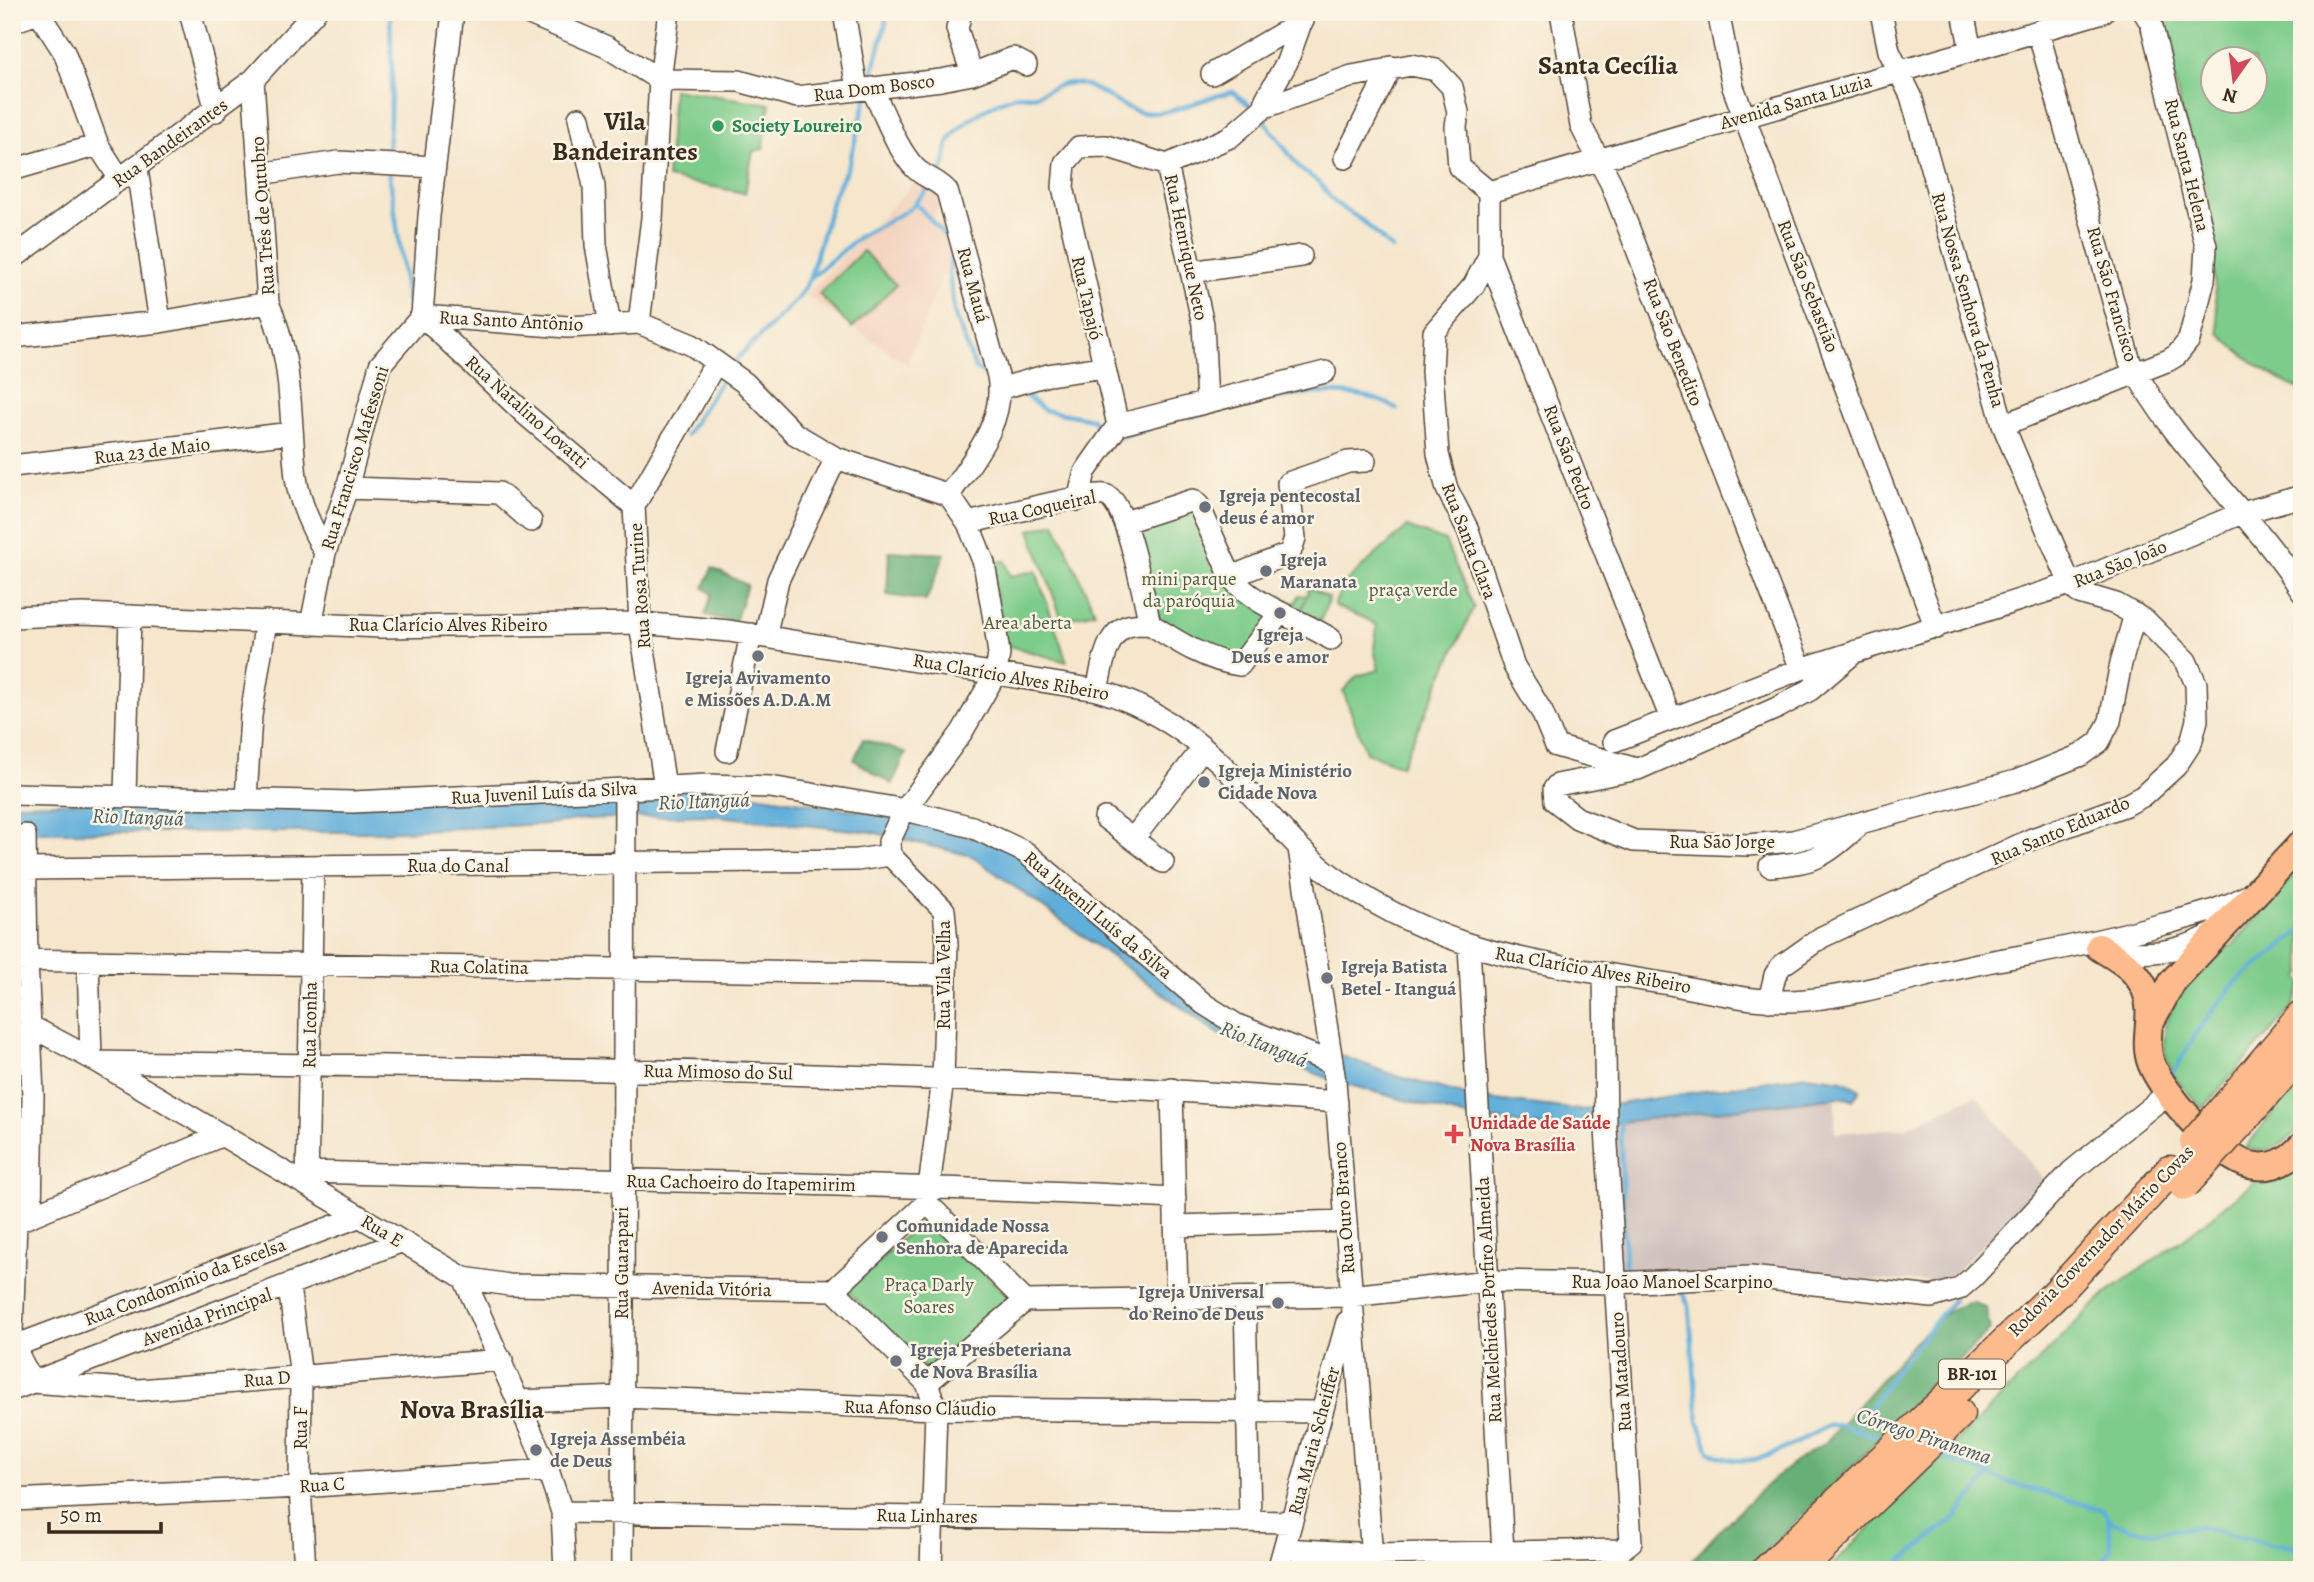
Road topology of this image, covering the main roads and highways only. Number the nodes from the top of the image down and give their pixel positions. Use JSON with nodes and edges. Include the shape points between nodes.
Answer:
{"nodes":[{"id":1,"x":2302,"y":843,"type":"edge"},
{"id":2,"x":2091,"y":946,"type":"road end"},
{"id":3,"x":2302,"y":1016,"type":"edge"},
{"id":4,"x":2151,"y":1021,"type":"junction"},
{"id":5,"x":2296,"y":1060,"type":"edge"},
{"id":6,"x":2238,"y":1109,"type":"junction"},
{"id":7,"x":2302,"y":1146,"type":"edge"},
{"id":8,"x":2177,"y":1178,"type":"junction"},
{"id":9,"x":1767,"y":1570,"type":"edge"},
{"id":10,"x":1799,"y":1570,"type":"edge"}],
"edges":[{"from":1,"to":4,"type":"main road","name":"Rua Clarício Alves Ribeiro","via":[[2173,981]]},
{"from":2,"to":4,"type":"main road","via":[[2134,972],[2149,1001]]},
{"from":3,"to":6,"type":"highway","name":"Rodovia Governador Mário Covas","number":"BR-101"},
{"from":4,"to":7,"type":"main road","via":[[2149,1056],[2167,1094],[2231,1155],[2247,1164],[2281,1164]]},
{"from":5,"to":6,"type":"highway","name":"Rodovia Governador Mário Covas","number":"BR-101"},
{"from":6,"to":8,"type":"highway","name":"Rodovia Governador Mário Covas","number":"BR-101","bridge":true},
{"from":8,"to":9,"type":"highway","name":"Rodovia Governador Mário Covas","number":"BR-101"},
{"from":8,"to":10,"type":"highway","name":"Rodovia Governador Mário Covas","number":"BR-101","via":[[2073,1302]]}]}
